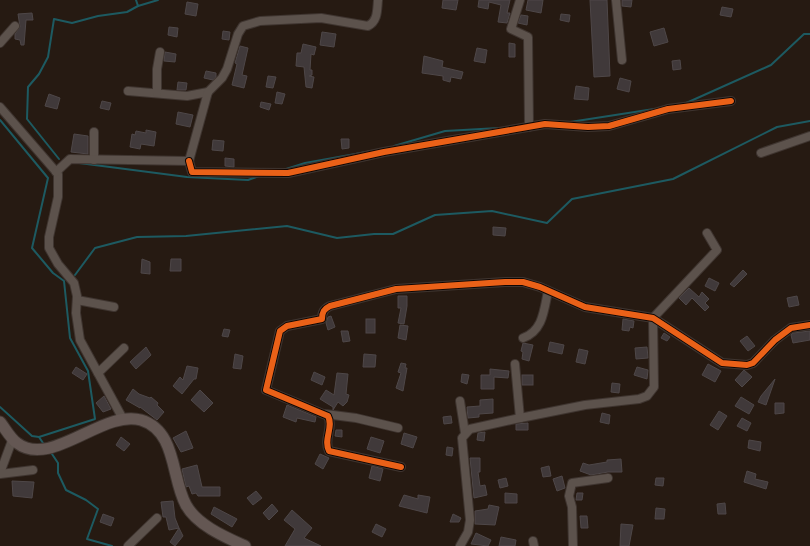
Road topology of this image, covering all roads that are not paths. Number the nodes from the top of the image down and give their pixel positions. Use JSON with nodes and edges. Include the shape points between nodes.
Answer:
{"nodes":[{"id":1,"x":378,"y":0,"type":"edge"},
{"id":2,"x":520,"y":0,"type":"edge"},
{"id":3,"x":616,"y":0,"type":"edge"},
{"id":4,"x":15,"y":26,"type":"dead end"},
{"id":5,"x":0,"y":43,"type":"edge"},
{"id":6,"x":160,"y":52,"type":"dead end"},
{"id":7,"x":622,"y":60,"type":"dead end"},
{"id":8,"x":128,"y":91,"type":"dead end"},
{"id":9,"x":208,"y":92,"type":"junction"},
{"id":10,"x":157,"y":93,"type":"junction"},
{"id":11,"x":731,"y":101,"type":"dead end"},
{"id":12,"x":0,"y":107,"type":"edge"},
{"id":13,"x":529,"y":126,"type":"junction"},
{"id":14,"x":94,"y":132,"type":"dead end"},
{"id":15,"x":810,"y":136,"type":"edge"},
{"id":16,"x":761,"y":153,"type":"dead end"},
{"id":17,"x":94,"y":160,"type":"junction"},
{"id":18,"x":189,"y":162,"type":"junction"},
{"id":19,"x":56,"y":172,"type":"junction"},
{"id":20,"x":707,"y":233,"type":"dead end"},
{"id":21,"x":548,"y":291,"type":"junction"},
{"id":22,"x":77,"y":300,"type":"junction"},
{"id":23,"x":114,"y":307,"type":"dead end"},
{"id":24,"x":653,"y":318,"type":"junction"},
{"id":25,"x":810,"y":325,"type":"edge"},
{"id":26,"x":523,"y":338,"type":"dead end"},
{"id":27,"x":124,"y":348,"type":"dead end"},
{"id":28,"x":515,"y":364,"type":"dead end"},
{"id":29,"x":98,"y":373,"type":"junction"},
{"id":30,"x":460,"y":401,"type":"dead end"},
{"id":31,"x":325,"y":414,"type":"junction"},
{"id":32,"x":520,"y":418,"type":"junction"},
{"id":33,"x":123,"y":419,"type":"junction"},
{"id":34,"x":0,"y":422,"type":"edge"},
{"id":35,"x":398,"y":428,"type":"dead end"},
{"id":36,"x":466,"y":433,"type":"junction"},
{"id":37,"x":13,"y":438,"type":"junction"},
{"id":38,"x":401,"y":467,"type":"dead end"},
{"id":39,"x":34,"y":470,"type":"dead end"},
{"id":40,"x":0,"y":473,"type":"edge"},
{"id":41,"x":608,"y":478,"type":"dead end"},
{"id":42,"x":157,"y":518,"type":"dead end"},
{"id":43,"x":462,"y":544,"type":"edge"},
{"id":44,"x":128,"y":546,"type":"edge"},
{"id":45,"x":245,"y":546,"type":"edge"},
{"id":46,"x":471,"y":546,"type":"edge"},
{"id":47,"x":573,"y":546,"type":"edge"}],
"edges":[{"from":1,"to":9,"type":"street","via":[[376,17],[368,26],[321,18],[260,21],[243,26],[238,34],[228,69]]},
{"from":2,"to":13,"type":"street","via":[[511,29],[528,37]]},
{"from":3,"to":7,"type":"street"},
{"from":4,"to":5,"type":"street"},
{"from":6,"to":10,"type":"street"},
{"from":8,"to":10,"type":"street"},
{"from":9,"to":10,"type":"street","via":[[187,96]]},
{"from":9,"to":18,"type":"street"},
{"from":11,"to":13,"type":"street","via":[[668,110],[609,126]]},
{"from":12,"to":19,"type":"street"},
{"from":13,"to":18,"type":"street","via":[[384,152],[288,173],[192,172]]},
{"from":14,"to":17,"type":"street"},
{"from":15,"to":16,"type":"street"},
{"from":17,"to":18,"type":"street"},
{"from":17,"to":19,"type":"street","via":[[70,159]]},
{"from":19,"to":22,"type":"street","via":[[58,197],[49,237],[50,248],[58,264],[74,283]]},
{"from":20,"to":24,"type":"street","via":[[717,250]]},
{"from":21,"to":24,"type":"street","via":[[585,307]]},
{"from":21,"to":26,"type":"street","via":[[542,323],[531,336]]},
{"from":21,"to":31,"type":"street","via":[[523,282],[396,290],[330,306],[322,313],[322,319],[287,326],[280,331],[266,390]]},
{"from":22,"to":23,"type":"street"},
{"from":22,"to":29,"type":"street","via":[[80,340]]},
{"from":24,"to":25,"type":"street","via":[[722,363],[737,364],[753,363],[775,340],[791,328]]},
{"from":24,"to":32,"type":"street","via":[[654,387],[647,396]]},
{"from":27,"to":29,"type":"street"},
{"from":28,"to":32,"type":"street"},
{"from":29,"to":33,"type":"street"},
{"from":30,"to":36,"type":"street"},
{"from":31,"to":35,"type":"street"},
{"from":31,"to":38,"type":"street","via":[[330,421],[326,440],[329,451]]},
{"from":32,"to":36,"type":"street","via":[[470,429]]},
{"from":33,"to":37,"type":"main road","via":[[43,449],[27,449],[16,443]]},
{"from":33,"to":45,"type":"main road","via":[[140,420],[153,427],[165,441],[174,463],[177,482],[193,515]]},
{"from":34,"to":37,"type":"main road"},
{"from":36,"to":43,"type":"street","via":[[462,438],[462,445],[470,526]]},
{"from":37,"to":40,"type":"street"},
{"from":39,"to":40,"type":"street"},
{"from":41,"to":47,"type":"street","via":[[572,483],[569,496],[572,507]]},
{"from":42,"to":44,"type":"street"},
{"from":43,"to":46,"type":"street"}]}
